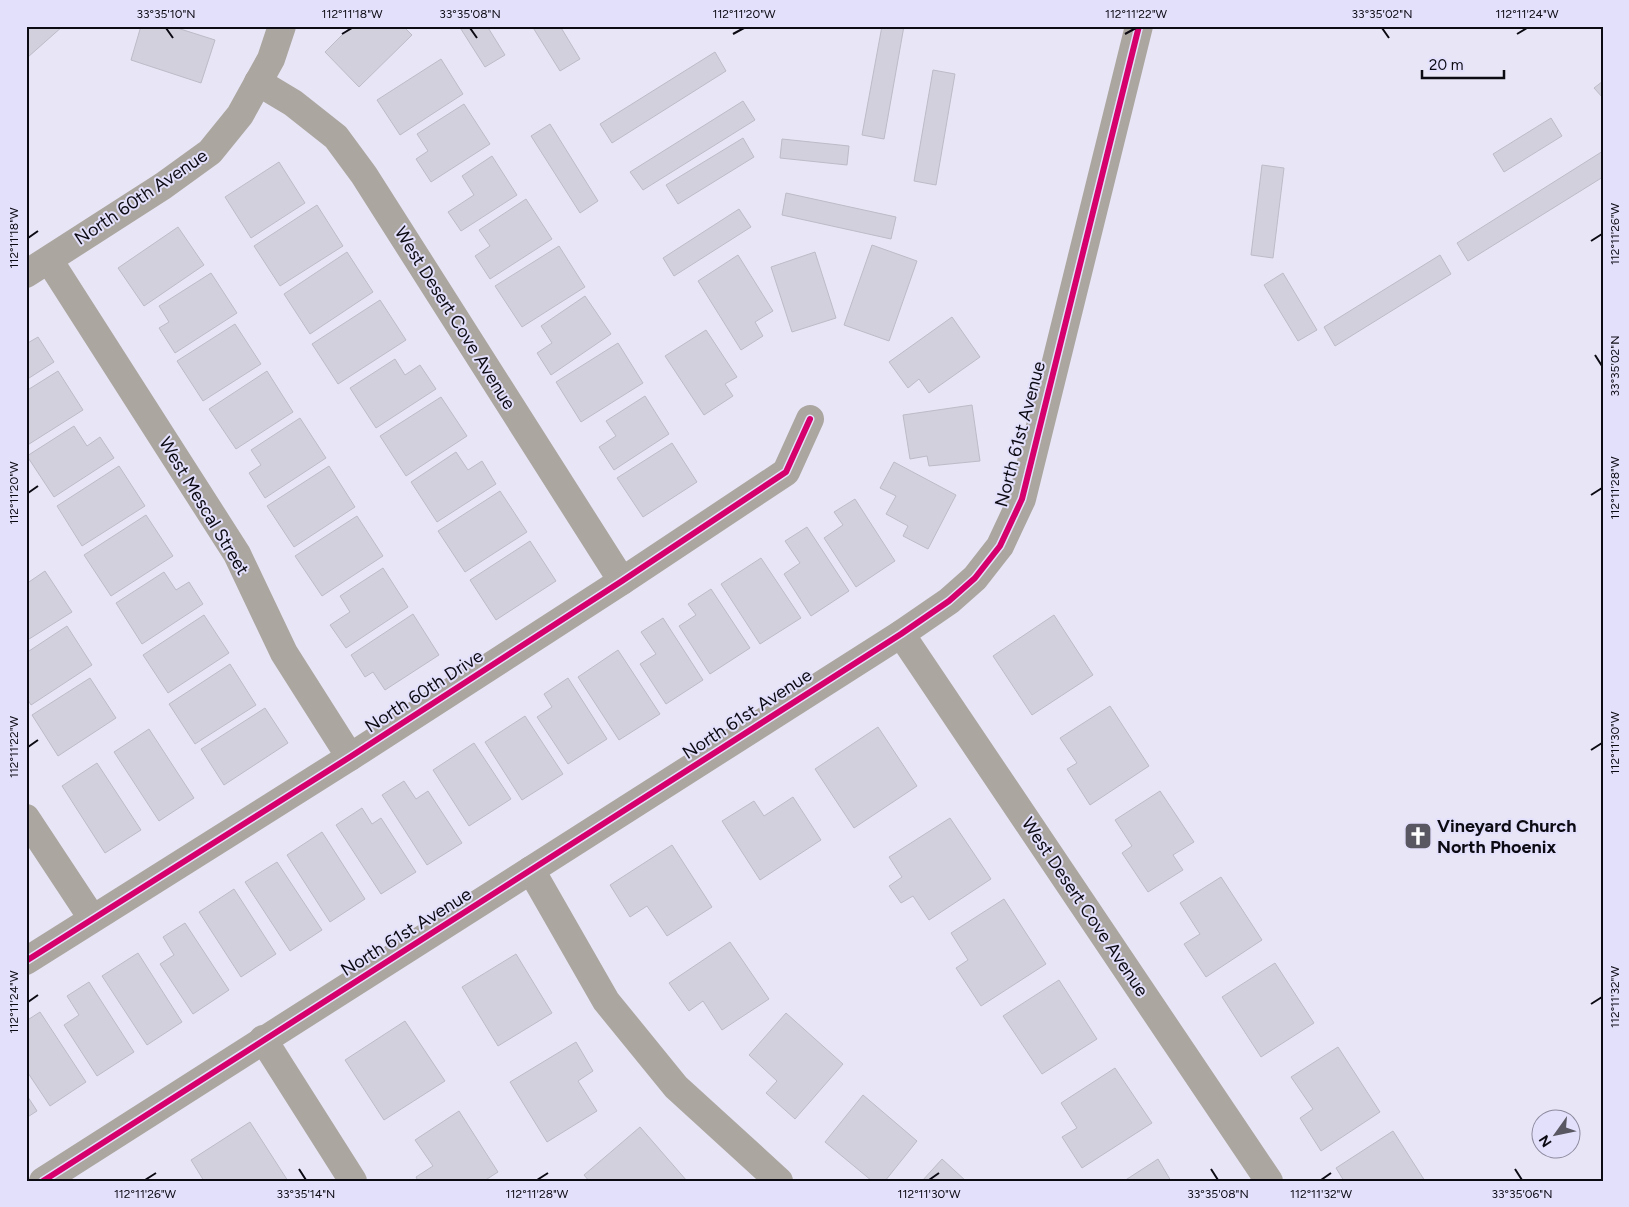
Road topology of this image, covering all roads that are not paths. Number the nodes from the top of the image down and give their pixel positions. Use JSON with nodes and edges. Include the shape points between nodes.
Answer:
{"nodes":[{"id":1,"x":282,"y":26,"type":"edge"},
{"id":2,"x":1139,"y":26,"type":"edge"},
{"id":3,"x":258,"y":82,"type":"junction"},
{"id":4,"x":37,"y":267,"type":"edge"},
{"id":5,"x":810,"y":419,"type":"dead end"},
{"id":6,"x":622,"y":581,"type":"junction"},
{"id":7,"x":901,"y":634,"type":"junction"},
{"id":8,"x":350,"y":757,"type":"junction"},
{"id":9,"x":26,"y":818,"type":"edge"},
{"id":10,"x":532,"y":870,"type":"junction"},
{"id":11,"x":92,"y":918,"type":"junction"},
{"id":12,"x":26,"y":961,"type":"edge"},
{"id":13,"x":263,"y":1039,"type":"junction"},
{"id":14,"x":43,"y":1181,"type":"edge"},
{"id":15,"x":353,"y":1181,"type":"edge"},
{"id":16,"x":779,"y":1181,"type":"edge"},
{"id":17,"x":1269,"y":1181,"type":"edge"}],
"edges":[{"from":1,"to":3,"type":"street","name":"North 60th Avenue","via":[[271,59]]},
{"from":2,"to":7,"type":"street","name":"North 61st Avenue","via":[[1022,499],[1000,546],[975,578],[949,601]]},
{"from":3,"to":4,"type":"street","name":"North 60th Avenue","via":[[240,115],[210,152]]},
{"from":3,"to":6,"type":"street","name":"West Desert Cove Avenue","via":[[293,103],[342,144]]},
{"from":4,"to":8,"type":"street","name":"West Mescal Street","via":[[237,554],[284,653]]},
{"from":5,"to":6,"type":"street","name":"North 60th Drive","via":[[786,472]]},
{"from":6,"to":8,"type":"street","name":"North 60th Drive"},
{"from":7,"to":10,"type":"street","name":"North 61st Avenue"},
{"from":7,"to":17,"type":"street","name":"West Desert Cove Avenue"},
{"from":8,"to":11,"type":"street","name":"North 60th Drive"},
{"from":9,"to":11,"type":"street"},
{"from":10,"to":13,"type":"street","name":"North 61st Avenue"},
{"from":10,"to":16,"type":"street","via":[[606,1001],[676,1087]]},
{"from":11,"to":12,"type":"street","name":"North 60th Drive"},
{"from":13,"to":14,"type":"street","name":"North 61st Avenue"},
{"from":13,"to":15,"type":"street"}]}
